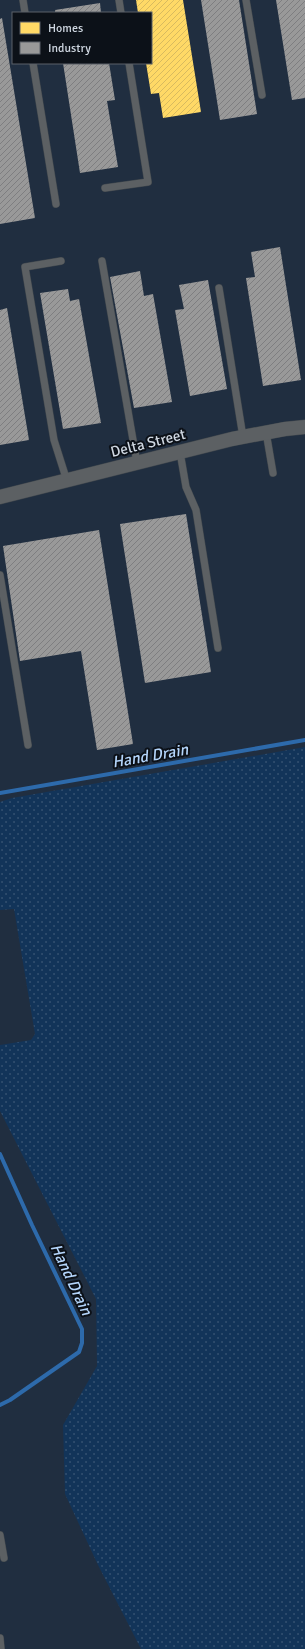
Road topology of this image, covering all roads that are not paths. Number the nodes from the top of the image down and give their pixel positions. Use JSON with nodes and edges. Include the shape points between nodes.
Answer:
{"nodes":[{"id":1,"x":23,"y":0,"type":"edge"},
{"id":2,"x":119,"y":0,"type":"edge"},
{"id":3,"x":246,"y":0,"type":"edge"},
{"id":4,"x":25,"y":12,"type":"edge"},
{"id":5,"x":121,"y":12,"type":"edge"},
{"id":6,"x":33,"y":64,"type":"edge"},
{"id":7,"x":129,"y":64,"type":"edge"},
{"id":8,"x":262,"y":95,"type":"dead end"},
{"id":9,"x":105,"y":188,"type":"dead end"},
{"id":10,"x":56,"y":204,"type":"dead end"},
{"id":11,"x":102,"y":260,"type":"dead end"},
{"id":12,"x":61,"y":262,"type":"dead end"},
{"id":13,"x":219,"y":288,"type":"dead end"},
{"id":14,"x":305,"y":427,"type":"edge"},
{"id":15,"x":266,"y":432,"type":"junction"},
{"id":16,"x":243,"y":437,"type":"junction"},
{"id":17,"x":180,"y":452,"type":"junction"},
{"id":18,"x":137,"y":463,"type":"junction"},
{"id":19,"x":273,"y":473,"type":"dead end"},
{"id":20,"x":67,"y":481,"type":"junction"},
{"id":21,"x":0,"y":497,"type":"edge"},
{"id":22,"x":0,"y":575,"type":"edge"},
{"id":23,"x":218,"y":648,"type":"dead end"},
{"id":24,"x":28,"y":744,"type":"dead end"},
{"id":25,"x":0,"y":1535,"type":"edge"},
{"id":26,"x":4,"y":1558,"type":"dead end"},
{"id":27,"x":0,"y":1638,"type":"edge"},
{"id":28,"x":1,"y":1649,"type":"edge"}],
"edges":[{"from":1,"to":4,"type":"lane"},
{"from":2,"to":5,"type":"lane"},
{"from":3,"to":8,"type":"lane"},
{"from":6,"to":10,"type":"lane"},
{"from":7,"to":9,"type":"lane","via":[[148,182]]},
{"from":11,"to":18,"type":"lane"},
{"from":12,"to":20,"type":"lane","via":[[25,267],[54,440]]},
{"from":13,"to":16,"type":"lane"},
{"from":14,"to":15,"type":"street","name":"Delta Street"},
{"from":15,"to":16,"type":"street","name":"Delta Street"},
{"from":15,"to":19,"type":"lane"},
{"from":16,"to":17,"type":"street","name":"Delta Street"},
{"from":17,"to":18,"type":"street","name":"Delta Street"},
{"from":17,"to":23,"type":"lane","via":[[186,487],[196,510]]},
{"from":18,"to":20,"type":"street","name":"Delta Street"},
{"from":20,"to":21,"type":"street","name":"Delta Street"},
{"from":22,"to":24,"type":"lane"},
{"from":25,"to":26,"type":"lane"},
{"from":27,"to":28,"type":"lane"}]}
